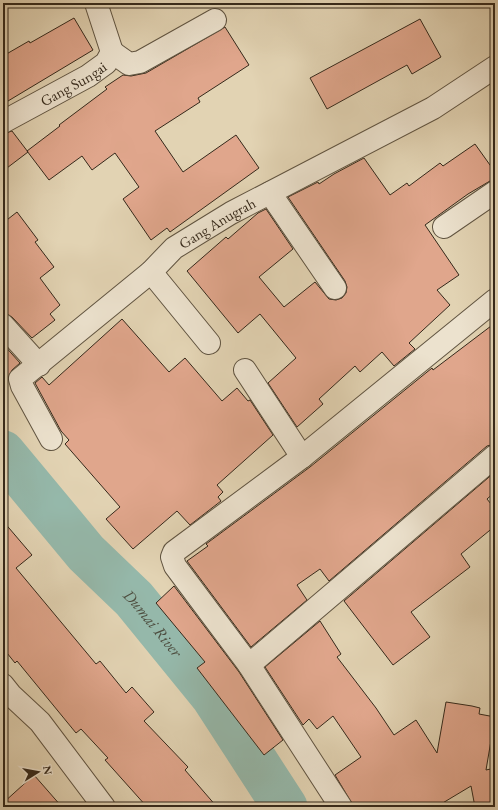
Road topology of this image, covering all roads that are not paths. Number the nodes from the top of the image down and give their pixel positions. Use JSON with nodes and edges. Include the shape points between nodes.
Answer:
{"nodes":[{"id":1,"x":96,"y":3,"type":"edge"},
{"id":2,"x":215,"y":20,"type":"dead end"},
{"id":3,"x":112,"y":52,"type":"junction"},
{"id":4,"x":495,"y":67,"type":"edge"},
{"id":5,"x":3,"y":122,"type":"edge"},
{"id":6,"x":495,"y":192,"type":"edge"},
{"id":7,"x":270,"y":193,"type":"junction"},
{"id":8,"x":444,"y":227,"type":"dead end"},
{"id":9,"x":151,"y":272,"type":"junction"},
{"id":10,"x":335,"y":288,"type":"dead end"},
{"id":11,"x":495,"y":300,"type":"edge"},
{"id":12,"x":3,"y":325,"type":"edge"},
{"id":13,"x":209,"y":343,"type":"dead end"},
{"id":14,"x":39,"y":365,"type":"junction"},
{"id":15,"x":245,"y":370,"type":"dead end"},
{"id":16,"x":51,"y":439,"type":"dead end"},
{"id":17,"x":495,"y":456,"type":"edge"},
{"id":18,"x":302,"y":457,"type":"junction"},
{"id":19,"x":249,"y":665,"type":"junction"},
{"id":20,"x":6,"y":694,"type":"edge"},
{"id":21,"x":104,"y":807,"type":"edge"},
{"id":22,"x":341,"y":807,"type":"edge"}],
"edges":[{"from":1,"to":3,"type":"street","name":"Gang Sungai"},
{"from":2,"to":3,"type":"street","via":[[140,62],[130,64]]},
{"from":3,"to":5,"type":"street","name":"Gang Sungai","via":[[106,63],[88,76]]},
{"from":4,"to":7,"type":"street","name":"Gang Anugrah","via":[[433,108]]},
{"from":6,"to":8,"type":"street"},
{"from":7,"to":9,"type":"street","name":"Gang Anugrah","via":[[231,213],[174,248]]},
{"from":7,"to":10,"type":"street"},
{"from":9,"to":13,"type":"street"},
{"from":9,"to":14,"type":"street","name":"Gang Anugrah"},
{"from":11,"to":18,"type":"street"},
{"from":12,"to":14,"type":"street"},
{"from":14,"to":16,"type":"street","name":"Gang Anugrah","via":[[20,379],[20,383]]},
{"from":15,"to":18,"type":"street"},
{"from":17,"to":19,"type":"street"},
{"from":18,"to":19,"type":"street","via":[[174,552],[172,557],[175,566]]},
{"from":19,"to":22,"type":"street"},
{"from":20,"to":21,"type":"street","via":[[40,722]]}]}
